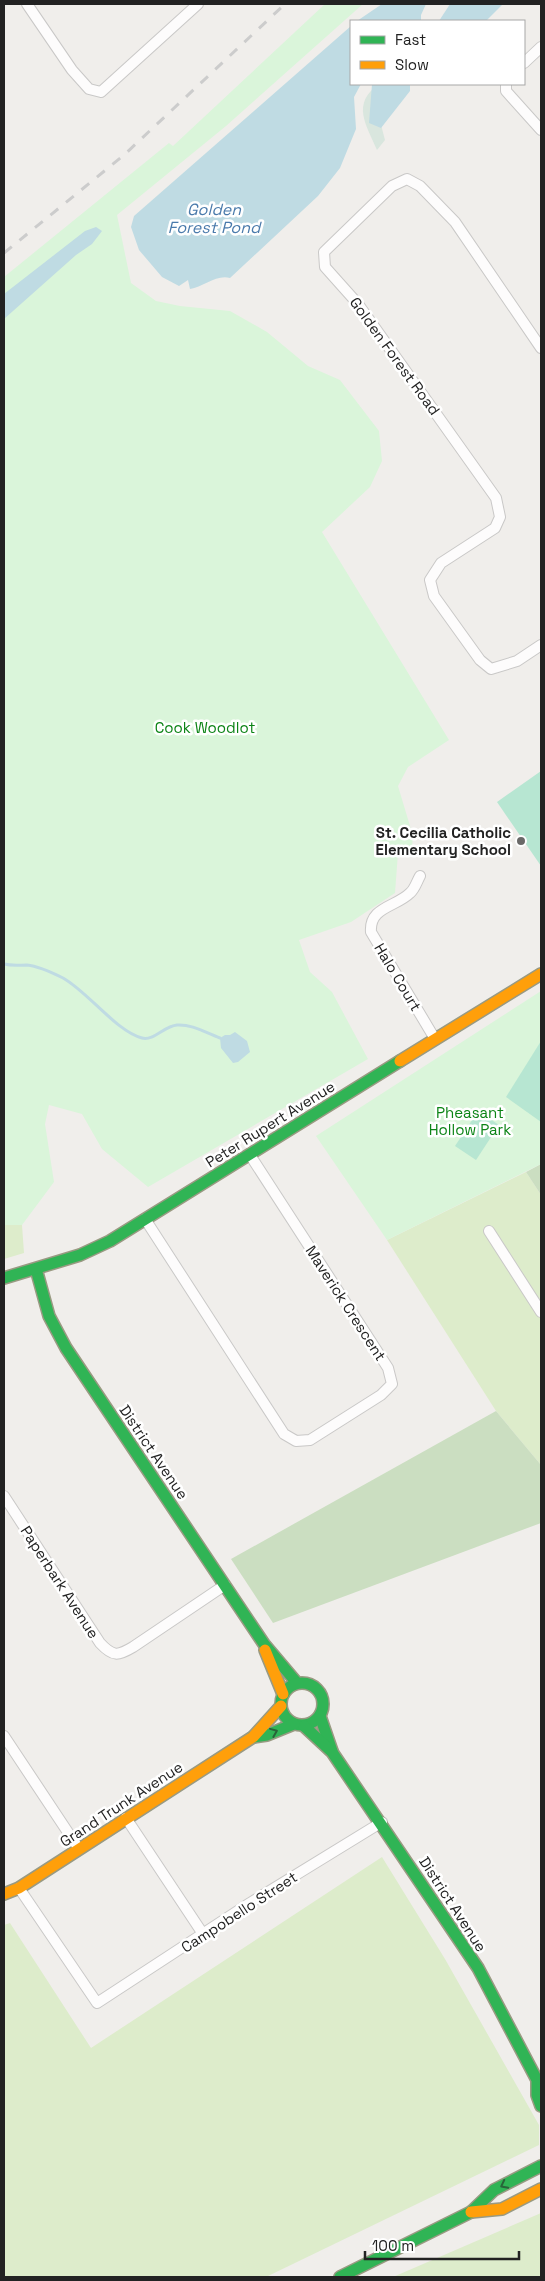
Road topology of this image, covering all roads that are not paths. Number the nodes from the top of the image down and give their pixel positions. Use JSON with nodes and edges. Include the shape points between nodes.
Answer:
{"nodes":[{"id":1,"x":27,"y":4,"type":"edge"},
{"id":2,"x":198,"y":4,"type":"edge"},
{"id":3,"x":541,"y":47,"type":"edge"},
{"id":4,"x":525,"y":62,"type":"edge"},
{"id":5,"x":506,"y":85,"type":"edge"},
{"id":6,"x":541,"y":130,"type":"edge"},
{"id":7,"x":541,"y":348,"type":"edge"},
{"id":8,"x":541,"y":644,"type":"edge"},
{"id":9,"x":420,"y":876,"type":"dead end"},
{"id":10,"x":541,"y":974,"type":"edge"},
{"id":11,"x":434,"y":1039,"type":"junction"},
{"id":12,"x":250,"y":1154,"type":"junction"},
{"id":13,"x":145,"y":1220,"type":"junction"},
{"id":14,"x":489,"y":1231,"type":"dead end"},
{"id":15,"x":36,"y":1269,"type":"junction"},
{"id":16,"x":4,"y":1278,"type":"edge"},
{"id":17,"x":541,"y":1312,"type":"edge"},
{"id":18,"x":4,"y":1496,"type":"edge"},
{"id":19,"x":225,"y":1585,"type":"junction"},
{"id":20,"x":264,"y":1644,"type":"junction"},
{"id":21,"x":297,"y":1683,"type":"junction"},
{"id":22,"x":282,"y":1700,"type":"junction"},
{"id":23,"x":320,"y":1716,"type":"junction"},
{"id":24,"x":299,"y":1725,"type":"junction"},
{"id":25,"x":4,"y":1736,"type":"edge"},
{"id":26,"x":253,"y":1737,"type":"junction"},
{"id":27,"x":332,"y":1752,"type":"junction"},
{"id":28,"x":126,"y":1818,"type":"junction"},
{"id":29,"x":382,"y":1822,"type":"junction"},
{"id":30,"x":79,"y":1848,"type":"junction"},
{"id":31,"x":19,"y":1888,"type":"junction"},
{"id":32,"x":4,"y":1894,"type":"edge"},
{"id":33,"x":204,"y":1934,"type":"junction"},
{"id":34,"x":539,"y":2081,"type":"edge"},
{"id":35,"x":541,"y":2106,"type":"edge"},
{"id":36,"x":541,"y":2166,"type":"edge"},
{"id":37,"x":541,"y":2188,"type":"edge"},
{"id":38,"x":472,"y":2212,"type":"junction"},
{"id":39,"x":340,"y":2277,"type":"edge"}],
"edges":[{"from":1,"to":2,"type":"street","via":[[72,70],[89,89],[101,92]]},
{"from":3,"to":4,"type":"street"},
{"from":5,"to":6,"type":"street","via":[[506,91]]},
{"from":7,"to":8,"type":"street","name":"Golden Forest Road","via":[[455,222],[420,186],[407,179],[392,186],[324,252],[325,266],[358,304],[496,498],[500,517],[495,528],[441,563],[430,580],[434,596],[480,660],[491,669],[517,661]]},
{"from":9,"to":11,"type":"street","name":"Halo Court","via":[[411,892],[376,913],[371,923],[372,932]]},
{"from":10,"to":11,"type":"street","name":"Peter Rupert Avenue"},
{"from":11,"to":12,"type":"street","name":"Peter Rupert Avenue"},
{"from":12,"to":13,"type":"street","name":"Peter Rupert Avenue"},
{"from":12,"to":13,"type":"street","name":"Maverick Crescent","via":[[388,1368],[392,1384],[381,1395],[310,1440],[296,1442],[284,1434]]},
{"from":13,"to":15,"type":"street","name":"Peter Rupert Avenue","via":[[80,1255]]},
{"from":14,"to":17,"type":"street"},
{"from":15,"to":16,"type":"street","name":"Peter Rupert Avenue"},
{"from":15,"to":19,"type":"street","name":"District Avenue","via":[[49,1316],[66,1348]]},
{"from":18,"to":19,"type":"street","name":"Paperbark Avenue","via":[[109,1652],[121,1654]]},
{"from":19,"to":20,"type":"street","name":"District Avenue"},
{"from":20,"to":21,"type":"street","name":"District Avenue"},
{"from":20,"to":22,"type":"street","name":"District Avenue"},
{"from":21,"to":22,"type":"street","via":[[287,1689]]},
{"from":21,"to":23,"type":"street","via":[[309,1684],[319,1691],[323,1703]]},
{"from":22,"to":24,"type":"street","via":[[285,1717]]},
{"from":22,"to":26,"type":"street","name":"Grand Trunk Avenue"},
{"from":23,"to":24,"type":"street","via":[[315,1721]]},
{"from":23,"to":27,"type":"street","name":"District Avenue"},
{"from":26,"to":24,"type":"street","name":"Grand Trunk Avenue","one_way":true,"via":[[267,1736]]},
{"from":24,"to":27,"type":"street","name":"District Avenue"},
{"from":25,"to":30,"type":"street"},
{"from":26,"to":28,"type":"street","name":"Grand Trunk Avenue"},
{"from":27,"to":29,"type":"street","name":"District Avenue"},
{"from":28,"to":30,"type":"street","name":"Grand Trunk Avenue"},
{"from":28,"to":33,"type":"street"},
{"from":29,"to":33,"type":"street","name":"Campobello Street"},
{"from":29,"to":34,"type":"street","name":"District Avenue","via":[[478,1968]]},
{"from":30,"to":31,"type":"street","name":"Grand Trunk Avenue"},
{"from":31,"to":32,"type":"street","name":"Grand Trunk Avenue"},
{"from":31,"to":33,"type":"street","name":"Campobello Street","via":[[98,2004]]},
{"from":34,"to":35,"type":"street","name":"District Avenue","via":[[537,2095]]},
{"from":36,"to":38,"type":"street","one_way":true,"via":[[494,2190]]},
{"from":37,"to":38,"type":"street","via":[[502,2209]]},
{"from":38,"to":39,"type":"street"}]}
